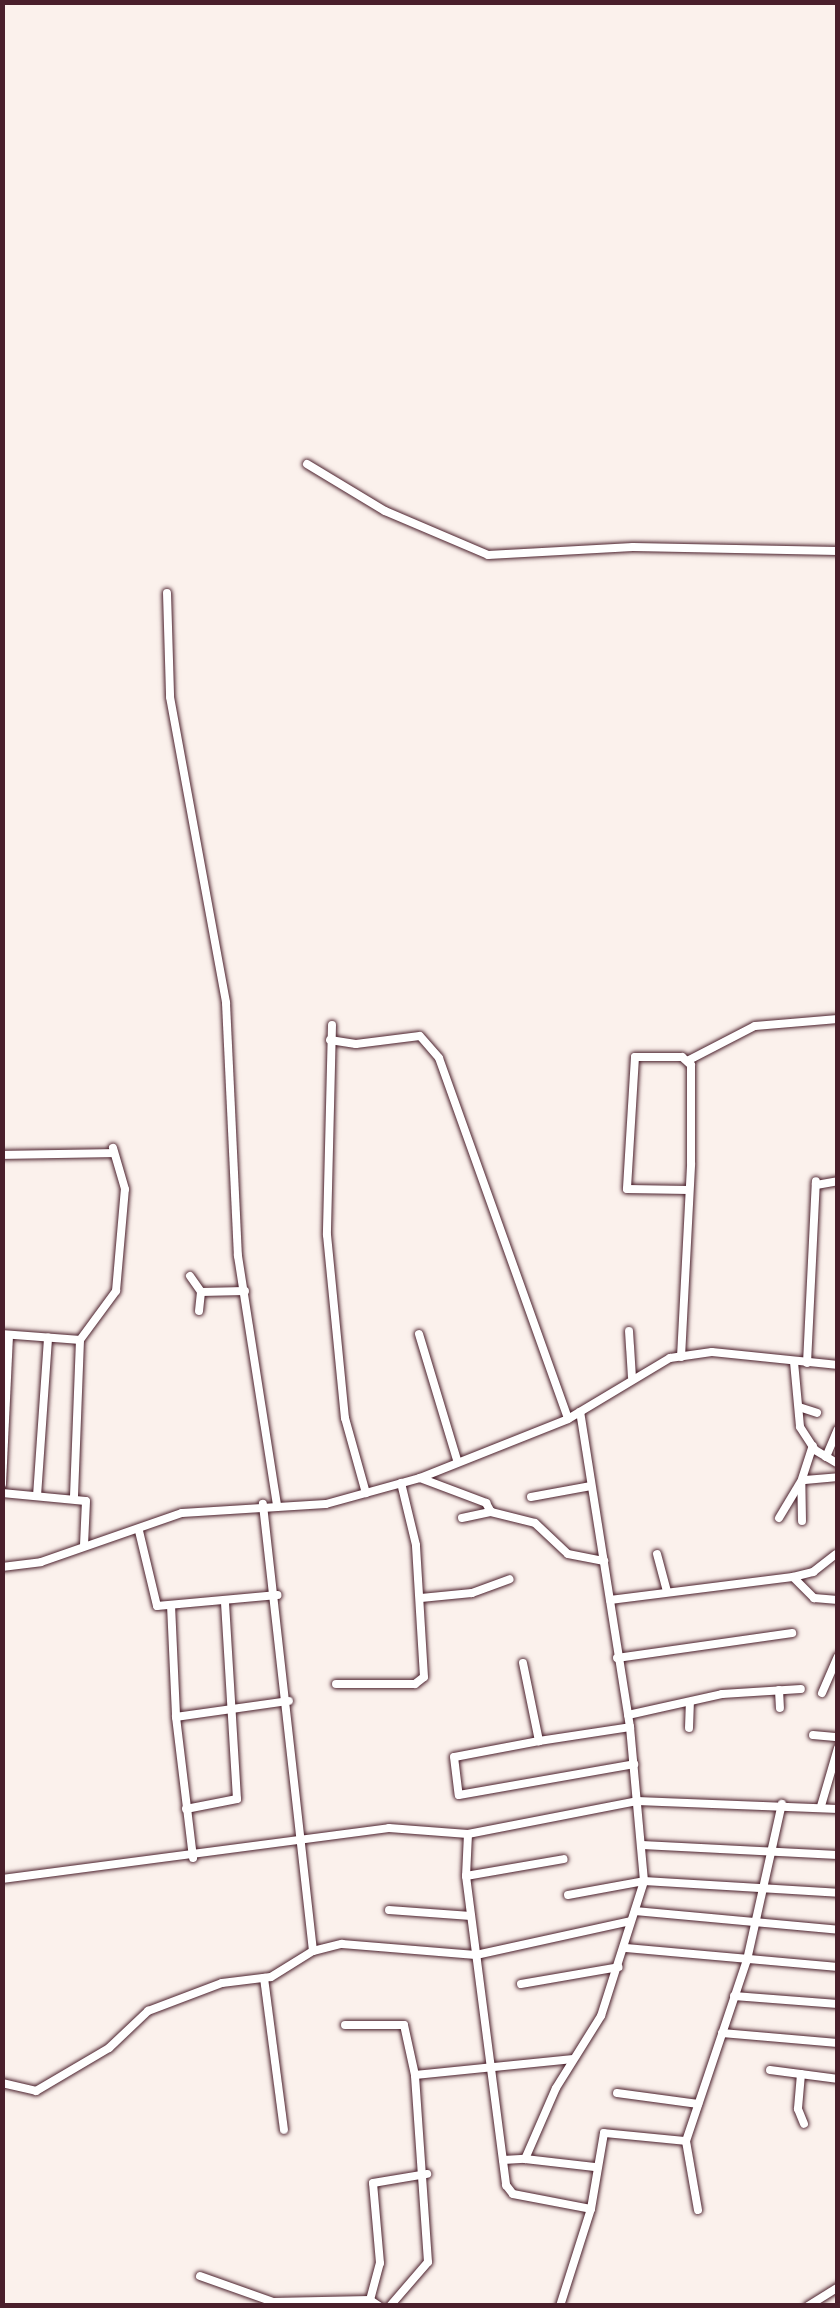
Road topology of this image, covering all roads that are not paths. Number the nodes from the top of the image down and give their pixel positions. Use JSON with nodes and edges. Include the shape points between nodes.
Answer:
{"nodes":[{"id":1,"x":307,"y":464,"type":"dead end"},
{"id":2,"x":838,"y":552,"type":"edge"},
{"id":3,"x":167,"y":594,"type":"dead end"},
{"id":4,"x":838,"y":1019,"type":"edge"},
{"id":5,"x":332,"y":1025,"type":"dead end"},
{"id":6,"x":330,"y":1040,"type":"junction"},
{"id":7,"x":689,"y":1060,"type":"junction"},
{"id":8,"x":2,"y":1155,"type":"edge"},
{"id":9,"x":838,"y":1180,"type":"edge"},
{"id":10,"x":689,"y":1190,"type":"junction"},
{"id":11,"x":190,"y":1276,"type":"dead end"},
{"id":12,"x":245,"y":1291,"type":"junction"},
{"id":13,"x":201,"y":1292,"type":"junction"},
{"id":14,"x":200,"y":1311,"type":"dead end"},
{"id":15,"x":629,"y":1331,"type":"dead end"},
{"id":16,"x":6,"y":1334,"type":"edge"},
{"id":17,"x":419,"y":1334,"type":"dead end"},
{"id":18,"x":48,"y":1338,"type":"junction"},
{"id":19,"x":80,"y":1340,"type":"junction"},
{"id":20,"x":682,"y":1356,"type":"junction"},
{"id":21,"x":794,"y":1362,"type":"junction"},
{"id":22,"x":807,"y":1363,"type":"junction"},
{"id":23,"x":838,"y":1365,"type":"edge"},
{"id":24,"x":632,"y":1378,"type":"junction"},
{"id":25,"x":799,"y":1407,"type":"junction"},
{"id":26,"x":580,"y":1412,"type":"junction"},
{"id":27,"x":818,"y":1413,"type":"dead end"},
{"id":28,"x":568,"y":1419,"type":"junction"},
{"id":29,"x":838,"y":1430,"type":"edge"},
{"id":30,"x":813,"y":1446,"type":"junction"},
{"id":31,"x":826,"y":1457,"type":"junction"},
{"id":32,"x":457,"y":1460,"type":"junction"},
{"id":33,"x":838,"y":1464,"type":"edge"},
{"id":34,"x":838,"y":1477,"type":"edge"},
{"id":35,"x":420,"y":1478,"type":"junction"},
{"id":36,"x":803,"y":1481,"type":"junction"},
{"id":37,"x":401,"y":1483,"type":"junction"},
{"id":38,"x":2,"y":1484,"type":"edge"},
{"id":39,"x":591,"y":1486,"type":"junction"},
{"id":40,"x":2,"y":1493,"type":"edge"},
{"id":41,"x":366,"y":1493,"type":"junction"},
{"id":42,"x":37,"y":1496,"type":"junction"},
{"id":43,"x":74,"y":1497,"type":"junction"},
{"id":44,"x":531,"y":1497,"type":"dead end"},
{"id":45,"x":263,"y":1504,"type":"junction"},
{"id":46,"x":277,"y":1504,"type":"junction"},
{"id":47,"x":491,"y":1512,"type":"junction"},
{"id":48,"x":462,"y":1518,"type":"dead end"},
{"id":49,"x":779,"y":1518,"type":"dead end"},
{"id":50,"x":802,"y":1521,"type":"dead end"},
{"id":51,"x":138,"y":1532,"type":"junction"},
{"id":52,"x":84,"y":1545,"type":"junction"},
{"id":53,"x":657,"y":1554,"type":"dead end"},
{"id":54,"x":836,"y":1554,"type":"edge"},
{"id":55,"x":604,"y":1561,"type":"junction"},
{"id":56,"x":2,"y":1567,"type":"edge"},
{"id":57,"x":793,"y":1577,"type":"junction"},
{"id":58,"x":510,"y":1579,"type":"dead end"},
{"id":59,"x":667,"y":1592,"type":"junction"},
{"id":60,"x":277,"y":1595,"type":"junction"},
{"id":61,"x":421,"y":1598,"type":"junction"},
{"id":62,"x":610,"y":1600,"type":"junction"},
{"id":63,"x":838,"y":1600,"type":"edge"},
{"id":64,"x":224,"y":1601,"type":"junction"},
{"id":65,"x":171,"y":1605,"type":"junction"},
{"id":66,"x":792,"y":1633,"type":"dead end"},
{"id":67,"x":838,"y":1656,"type":"edge"},
{"id":68,"x":617,"y":1658,"type":"junction"},
{"id":69,"x":523,"y":1663,"type":"dead end"},
{"id":70,"x":835,"y":1674,"type":"edge"},
{"id":71,"x":336,"y":1684,"type":"dead end"},
{"id":72,"x":801,"y":1689,"type":"dead end"},
{"id":73,"x":779,"y":1690,"type":"junction"},
{"id":74,"x":822,"y":1693,"type":"dead end"},
{"id":75,"x":290,"y":1701,"type":"junction"},
{"id":76,"x":690,"y":1702,"type":"junction"},
{"id":77,"x":780,"y":1708,"type":"dead end"},
{"id":78,"x":231,"y":1709,"type":"junction"},
{"id":79,"x":628,"y":1715,"type":"junction"},
{"id":80,"x":176,"y":1717,"type":"junction"},
{"id":81,"x":630,"y":1726,"type":"junction"},
{"id":82,"x":689,"y":1728,"type":"dead end"},
{"id":83,"x":812,"y":1735,"type":"dead end"},
{"id":84,"x":838,"y":1736,"type":"edge"},
{"id":85,"x":538,"y":1741,"type":"junction"},
{"id":86,"x":838,"y":1748,"type":"edge"},
{"id":87,"x":634,"y":1764,"type":"junction"},
{"id":88,"x":833,"y":1775,"type":"edge"},
{"id":89,"x":637,"y":1801,"type":"junction"},
{"id":90,"x":782,"y":1804,"type":"junction"},
{"id":91,"x":822,"y":1806,"type":"junction"},
{"id":92,"x":838,"y":1808,"type":"edge"},
{"id":93,"x":186,"y":1809,"type":"junction"},
{"id":94,"x":468,"y":1834,"type":"junction"},
{"id":95,"x":297,"y":1844,"type":"junction"},
{"id":96,"x":642,"y":1845,"type":"junction"},
{"id":97,"x":772,"y":1850,"type":"junction"},
{"id":98,"x":838,"y":1855,"type":"edge"},
{"id":99,"x":194,"y":1858,"type":"junction"},
{"id":100,"x":564,"y":1860,"type":"dead end"},
{"id":101,"x":466,"y":1876,"type":"junction"},
{"id":102,"x":2,"y":1879,"type":"edge"},
{"id":103,"x":644,"y":1881,"type":"junction"},
{"id":104,"x":764,"y":1888,"type":"junction"},
{"id":105,"x":838,"y":1893,"type":"edge"},
{"id":106,"x":568,"y":1895,"type":"dead end"},
{"id":107,"x":390,"y":1910,"type":"dead end"},
{"id":108,"x":635,"y":1911,"type":"junction"},
{"id":109,"x":471,"y":1916,"type":"junction"},
{"id":110,"x":630,"y":1921,"type":"junction"},
{"id":111,"x":757,"y":1924,"type":"junction"},
{"id":112,"x":838,"y":1930,"type":"edge"},
{"id":113,"x":626,"y":1948,"type":"junction"},
{"id":114,"x":313,"y":1951,"type":"junction"},
{"id":115,"x":476,"y":1955,"type":"junction"},
{"id":116,"x":748,"y":1960,"type":"junction"},
{"id":117,"x":619,"y":1967,"type":"junction"},
{"id":118,"x":838,"y":1967,"type":"edge"},
{"id":119,"x":264,"y":1978,"type":"junction"},
{"id":120,"x":521,"y":1984,"type":"dead end"},
{"id":121,"x":734,"y":1996,"type":"junction"},
{"id":122,"x":838,"y":2004,"type":"edge"},
{"id":123,"x":346,"y":2025,"type":"dead end"},
{"id":124,"x":722,"y":2033,"type":"junction"},
{"id":125,"x":838,"y":2043,"type":"edge"},
{"id":126,"x":573,"y":2059,"type":"junction"},
{"id":127,"x":491,"y":2070,"type":"junction"},
{"id":128,"x":770,"y":2070,"type":"dead end"},
{"id":129,"x":801,"y":2074,"type":"junction"},
{"id":130,"x":415,"y":2075,"type":"junction"},
{"id":131,"x":838,"y":2079,"type":"edge"},
{"id":132,"x":2,"y":2084,"type":"edge"},
{"id":133,"x":617,"y":2093,"type":"dead end"},
{"id":134,"x":698,"y":2104,"type":"junction"},
{"id":135,"x":804,"y":2124,"type":"dead end"},
{"id":136,"x":284,"y":2130,"type":"dead end"},
{"id":137,"x":686,"y":2141,"type":"junction"},
{"id":138,"x":503,"y":2160,"type":"junction"},
{"id":139,"x":525,"y":2160,"type":"junction"},
{"id":140,"x":596,"y":2167,"type":"junction"},
{"id":141,"x":427,"y":2174,"type":"junction"},
{"id":142,"x":590,"y":2209,"type":"junction"},
{"id":143,"x":698,"y":2210,"type":"dead end"},
{"id":144,"x":200,"y":2276,"type":"dead end"},
{"id":145,"x":838,"y":2288,"type":"edge"},
{"id":146,"x":370,"y":2300,"type":"junction"},
{"id":147,"x":379,"y":2306,"type":"edge"},
{"id":148,"x":390,"y":2306,"type":"edge"},
{"id":149,"x":560,"y":2306,"type":"edge"},
{"id":150,"x":808,"y":2306,"type":"edge"}],
"edges":[{"from":1,"to":2,"type":"street","via":[[384,511],[488,554],[634,547]]},
{"from":3,"to":12,"type":"street","via":[[170,697],[226,1004]]},
{"from":4,"to":7,"type":"street","via":[[754,1026]]},
{"from":5,"to":6,"type":"street"},
{"from":6,"to":28,"type":"street","via":[[356,1044],[420,1036],[439,1058]]},
{"from":6,"to":41,"type":"street","via":[[327,1236],[345,1418]]},
{"from":7,"to":10,"type":"street"},
{"from":7,"to":10,"type":"street","via":[[635,1057],[627,1190]]},
{"from":8,"to":19,"type":"street","via":[[113,1151],[125,1189],[116,1291]]},
{"from":9,"to":22,"type":"street","via":[[816,1183]]},
{"from":10,"to":20,"type":"street"},
{"from":11,"to":13,"type":"street"},
{"from":12,"to":13,"type":"street"},
{"from":12,"to":46,"type":"street"},
{"from":13,"to":14,"type":"street"},
{"from":15,"to":24,"type":"street"},
{"from":16,"to":18,"type":"street"},
{"from":16,"to":38,"type":"street"},
{"from":17,"to":32,"type":"street"},
{"from":18,"to":19,"type":"street"},
{"from":18,"to":42,"type":"street"},
{"from":19,"to":43,"type":"street"},
{"from":20,"to":21,"type":"street","via":[[712,1352]]},
{"from":20,"to":24,"type":"street"},
{"from":21,"to":22,"type":"street"},
{"from":21,"to":25,"type":"street"},
{"from":22,"to":23,"type":"street"},
{"from":24,"to":26,"type":"street"},
{"from":25,"to":27,"type":"street"},
{"from":25,"to":30,"type":"street","via":[[800,1427]]},
{"from":26,"to":28,"type":"street"},
{"from":26,"to":39,"type":"street"},
{"from":28,"to":32,"type":"street"},
{"from":29,"to":31,"type":"street"},
{"from":30,"to":31,"type":"street"},
{"from":30,"to":36,"type":"street"},
{"from":31,"to":33,"type":"street"},
{"from":32,"to":35,"type":"street"},
{"from":34,"to":36,"type":"street"},
{"from":35,"to":37,"type":"street"},
{"from":35,"to":47,"type":"street","via":[[486,1503]]},
{"from":36,"to":49,"type":"street"},
{"from":36,"to":50,"type":"street"},
{"from":37,"to":41,"type":"street"},
{"from":37,"to":61,"type":"street"},
{"from":39,"to":44,"type":"street"},
{"from":39,"to":55,"type":"street"},
{"from":40,"to":42,"type":"street"},
{"from":41,"to":46,"type":"street","via":[[326,1504]]},
{"from":42,"to":43,"type":"street"},
{"from":43,"to":52,"type":"street","via":[[86,1501]]},
{"from":45,"to":46,"type":"street"},
{"from":45,"to":51,"type":"street","via":[[182,1513]]},
{"from":45,"to":60,"type":"street"},
{"from":47,"to":48,"type":"street"},
{"from":47,"to":55,"type":"street","via":[[525,1518],[568,1554]]},
{"from":51,"to":52,"type":"street"},
{"from":51,"to":65,"type":"street","via":[[157,1606]]},
{"from":52,"to":56,"type":"street"},
{"from":53,"to":59,"type":"street"},
{"from":54,"to":57,"type":"street","via":[[813,1572]]},
{"from":55,"to":62,"type":"street"},
{"from":57,"to":59,"type":"street"},
{"from":57,"to":63,"type":"street","via":[[814,1598]]},
{"from":58,"to":61,"type":"street","via":[[472,1593]]},
{"from":59,"to":62,"type":"street"},
{"from":60,"to":64,"type":"street"},
{"from":60,"to":75,"type":"street"},
{"from":61,"to":71,"type":"street","via":[[422,1682]]},
{"from":62,"to":68,"type":"street"},
{"from":64,"to":65,"type":"street"},
{"from":64,"to":78,"type":"street"},
{"from":65,"to":80,"type":"street"},
{"from":66,"to":68,"type":"street"},
{"from":67,"to":70,"type":"street"},
{"from":68,"to":79,"type":"street"},
{"from":69,"to":85,"type":"street"},
{"from":70,"to":74,"type":"street"},
{"from":72,"to":73,"type":"street"},
{"from":73,"to":76,"type":"street"},
{"from":73,"to":77,"type":"street"},
{"from":75,"to":78,"type":"street"},
{"from":75,"to":95,"type":"street"},
{"from":76,"to":79,"type":"street"},
{"from":76,"to":82,"type":"street"},
{"from":78,"to":80,"type":"street"},
{"from":78,"to":93,"type":"street","via":[[237,1799]]},
{"from":79,"to":81,"type":"street"},
{"from":80,"to":93,"type":"street"},
{"from":81,"to":85,"type":"street"},
{"from":81,"to":87,"type":"street"},
{"from":83,"to":84,"type":"street"},
{"from":85,"to":87,"type":"street","via":[[454,1757],[458,1795]]},
{"from":86,"to":88,"type":"street"},
{"from":87,"to":89,"type":"street"},
{"from":88,"to":91,"type":"street"},
{"from":89,"to":90,"type":"street"},
{"from":89,"to":94,"type":"street"},
{"from":89,"to":96,"type":"street"},
{"from":90,"to":91,"type":"street"},
{"from":90,"to":97,"type":"street"},
{"from":91,"to":92,"type":"street"},
{"from":93,"to":99,"type":"street"},
{"from":94,"to":95,"type":"street","via":[[389,1828]]},
{"from":94,"to":101,"type":"street"},
{"from":95,"to":99,"type":"street"},
{"from":95,"to":114,"type":"street"},
{"from":96,"to":97,"type":"street"},
{"from":96,"to":103,"type":"street"},
{"from":97,"to":98,"type":"street"},
{"from":97,"to":104,"type":"street"},
{"from":99,"to":102,"type":"street"},
{"from":100,"to":101,"type":"street"},
{"from":101,"to":109,"type":"street"},
{"from":103,"to":104,"type":"street"},
{"from":103,"to":106,"type":"street"},
{"from":103,"to":108,"type":"street"},
{"from":104,"to":105,"type":"street"},
{"from":104,"to":111,"type":"street"},
{"from":107,"to":109,"type":"street"},
{"from":108,"to":110,"type":"street"},
{"from":108,"to":111,"type":"street"},
{"from":109,"to":115,"type":"street"},
{"from":110,"to":113,"type":"street"},
{"from":110,"to":115,"type":"street"},
{"from":111,"to":112,"type":"street"},
{"from":111,"to":116,"type":"street"},
{"from":113,"to":116,"type":"street"},
{"from":113,"to":117,"type":"street"},
{"from":114,"to":115,"type":"street","via":[[342,1944]]},
{"from":114,"to":119,"type":"street"},
{"from":115,"to":127,"type":"street"},
{"from":116,"to":118,"type":"street"},
{"from":116,"to":121,"type":"street"},
{"from":117,"to":120,"type":"street"},
{"from":117,"to":126,"type":"street","via":[[601,2016]]},
{"from":119,"to":132,"type":"street","via":[[222,1982],[148,2011],[109,2048],[36,2091]]},
{"from":119,"to":136,"type":"street"},
{"from":121,"to":122,"type":"street"},
{"from":121,"to":124,"type":"street"},
{"from":123,"to":130,"type":"street","via":[[404,2025]]},
{"from":124,"to":125,"type":"street"},
{"from":124,"to":134,"type":"street"},
{"from":126,"to":127,"type":"street"},
{"from":126,"to":139,"type":"street"},
{"from":127,"to":130,"type":"street"},
{"from":127,"to":138,"type":"street"},
{"from":128,"to":129,"type":"street"},
{"from":129,"to":131,"type":"street"},
{"from":129,"to":135,"type":"street","via":[[798,2108]]},
{"from":130,"to":141,"type":"street"},
{"from":133,"to":134,"type":"street"},
{"from":134,"to":137,"type":"street"},
{"from":137,"to":140,"type":"street","via":[[610,2132],[601,2139]]},
{"from":137,"to":143,"type":"street"},
{"from":138,"to":139,"type":"street"},
{"from":138,"to":142,"type":"street","via":[[513,2194]]},
{"from":139,"to":140,"type":"street"},
{"from":140,"to":142,"type":"street"},
{"from":141,"to":146,"type":"street","via":[[373,2182],[380,2264]]},
{"from":141,"to":148,"type":"street","via":[[428,2262]]},
{"from":142,"to":149,"type":"street"},
{"from":144,"to":146,"type":"street","via":[[273,2302]]},
{"from":145,"to":150,"type":"street"},
{"from":146,"to":147,"type":"street"}]}
